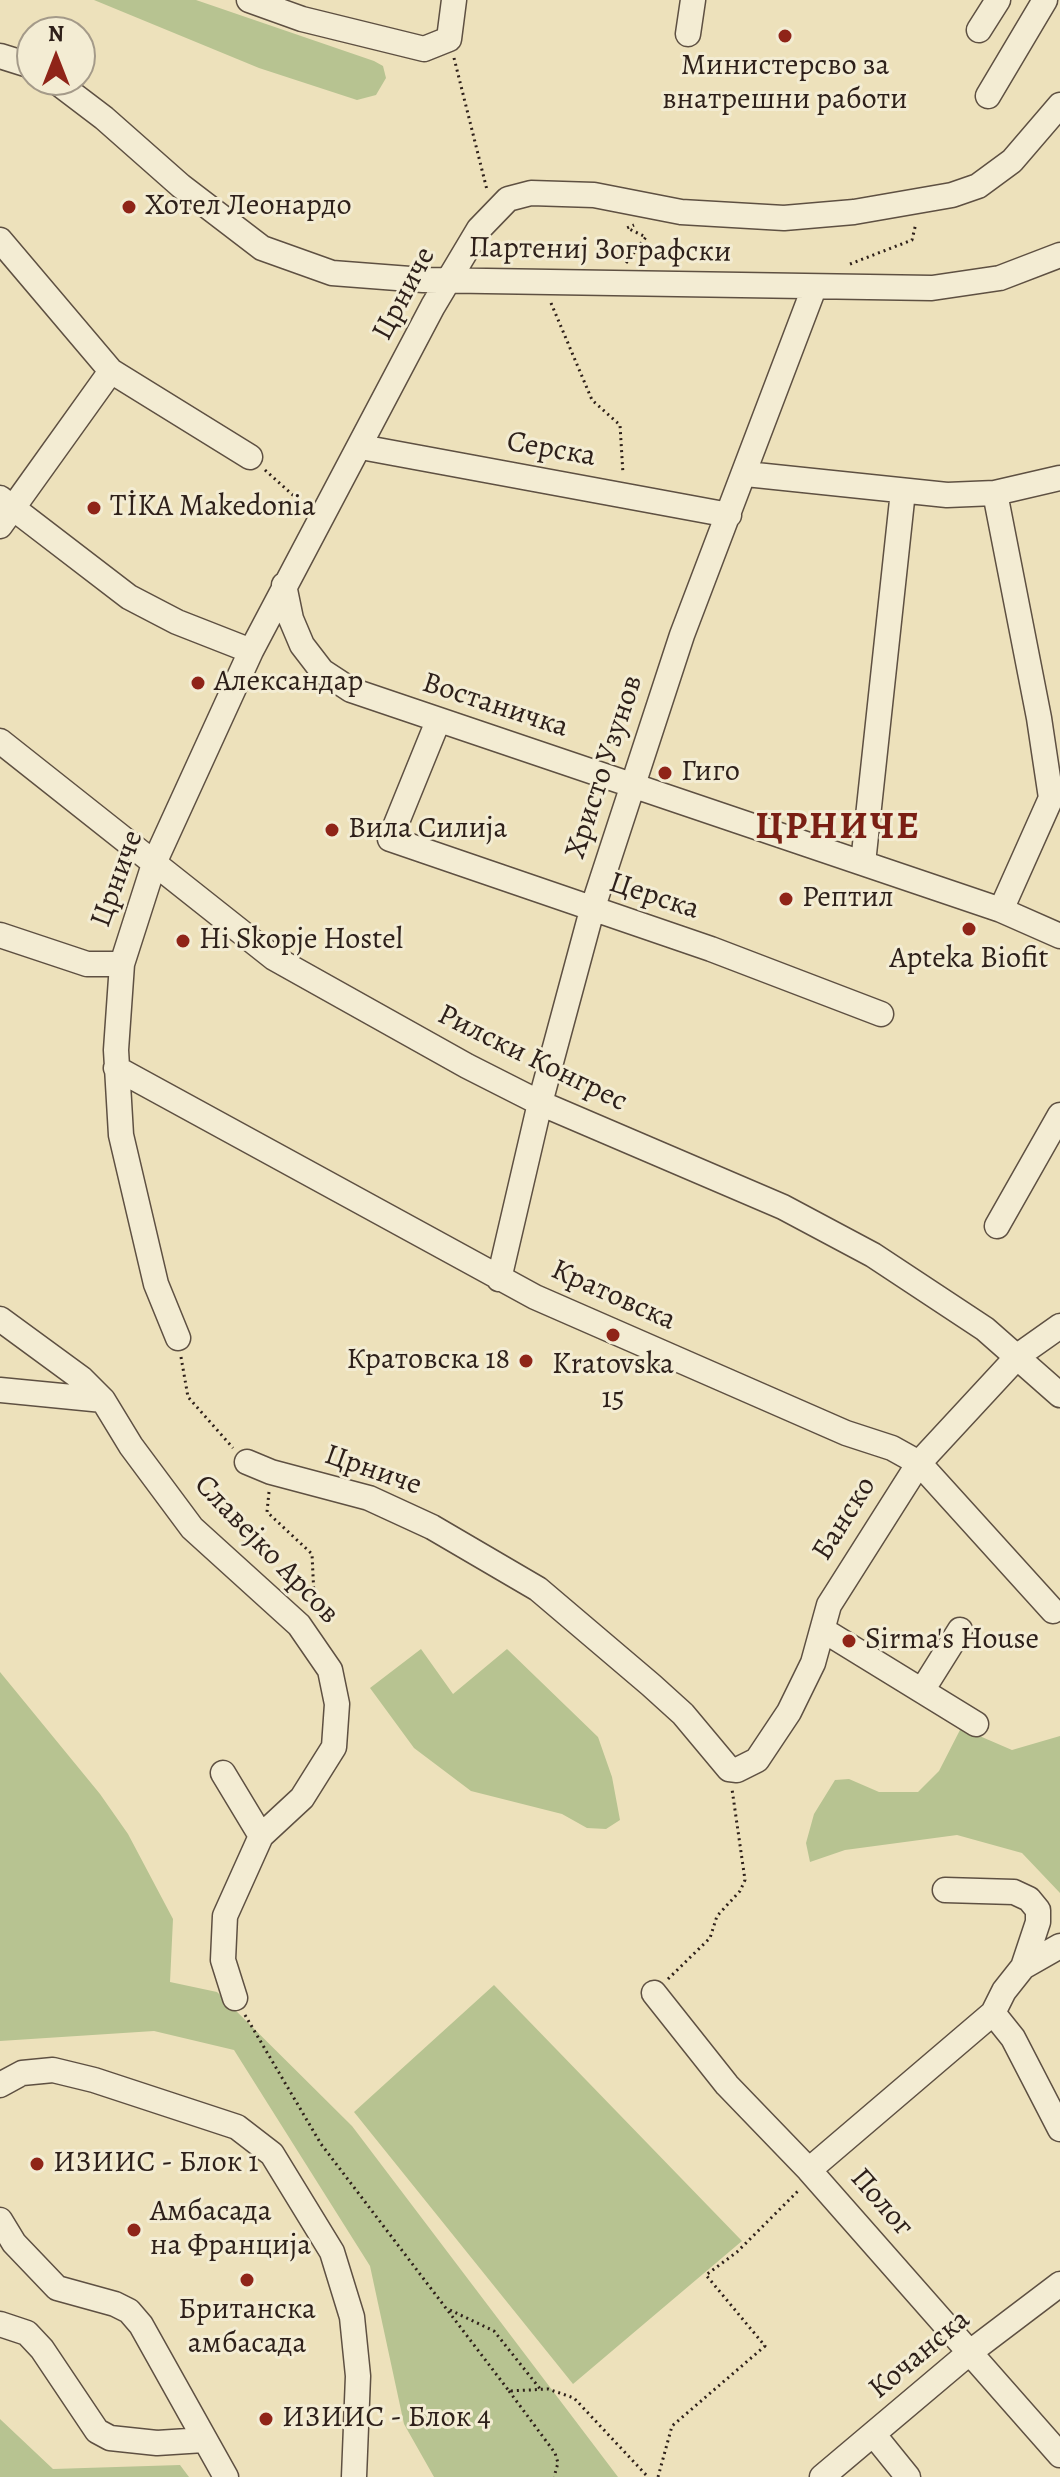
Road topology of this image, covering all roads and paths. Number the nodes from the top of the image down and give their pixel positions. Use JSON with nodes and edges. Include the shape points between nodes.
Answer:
{"nodes":[{"id":1,"x":249,"y":0,"type":"edge"},
{"id":2,"x":454,"y":0,"type":"edge"},
{"id":3,"x":693,"y":0,"type":"edge"},
{"id":4,"x":998,"y":0,"type":"edge"},
{"id":5,"x":1045,"y":0,"type":"edge"},
{"id":6,"x":979,"y":30,"type":"dead end"},
{"id":7,"x":688,"y":34,"type":"dead end"},
{"id":8,"x":449,"y":39,"type":"junction"},
{"id":9,"x":75,"y":96,"type":"edge"},
{"id":10,"x":988,"y":96,"type":"dead end"},
{"id":11,"x":1060,"y":105,"type":"edge"},
{"id":12,"x":921,"y":201,"type":"junction"},
{"id":13,"x":493,"y":212,"type":"junction"},
{"id":14,"x":641,"y":223,"type":"dead end"},
{"id":15,"x":0,"y":240,"type":"edge"},
{"id":16,"x":1060,"y":255,"type":"edge"},
{"id":17,"x":843,"y":267,"type":"dead end"},
{"id":18,"x":447,"y":281,"type":"junction"},
{"id":19,"x":542,"y":281,"type":"junction"},
{"id":20,"x":637,"y":283,"type":"junction"},
{"id":21,"x":814,"y":288,"type":"junction"},
{"id":22,"x":111,"y":371,"type":"junction"},
{"id":23,"x":361,"y":447,"type":"junction"},
{"id":24,"x":250,"y":457,"type":"joint"},
{"id":25,"x":746,"y":474,"type":"junction"},
{"id":26,"x":1060,"y":478,"type":"edge"},
{"id":27,"x":903,"y":491,"type":"junction"},
{"id":28,"x":995,"y":493,"type":"junction"},
{"id":29,"x":624,"y":496,"type":"junction"},
{"id":30,"x":4,"y":511,"type":"edge"},
{"id":31,"x":729,"y":515,"type":"junction"},
{"id":32,"x":321,"y":520,"type":"junction"},
{"id":33,"x":284,"y":585,"type":"junction"},
{"id":34,"x":251,"y":651,"type":"junction"},
{"id":35,"x":438,"y":721,"type":"junction"},
{"id":36,"x":0,"y":741,"type":"edge"},
{"id":37,"x":633,"y":785,"type":"junction"},
{"id":38,"x":1056,"y":797,"type":"edge"},
{"id":39,"x":155,"y":861,"type":"junction"},
{"id":40,"x":863,"y":863,"type":"junction"},
{"id":41,"x":592,"y":910,"type":"junction"},
{"id":42,"x":1001,"y":910,"type":"junction"},
{"id":43,"x":0,"y":935,"type":"edge"},
{"id":44,"x":1060,"y":936,"type":"edge"},
{"id":45,"x":122,"y":964,"type":"junction"},
{"id":46,"x":881,"y":1014,"type":"dead end"},
{"id":47,"x":116,"y":1068,"type":"junction"},
{"id":48,"x":540,"y":1103,"type":"junction"},
{"id":49,"x":1060,"y":1115,"type":"edge"},
{"id":50,"x":997,"y":1226,"type":"dead end"},
{"id":51,"x":499,"y":1279,"type":"junction"},
{"id":52,"x":0,"y":1319,"type":"edge"},
{"id":53,"x":1060,"y":1326,"type":"edge"},
{"id":54,"x":178,"y":1338,"type":"joint"},
{"id":55,"x":1019,"y":1355,"type":"junction"},
{"id":56,"x":0,"y":1390,"type":"edge"},
{"id":57,"x":1060,"y":1395,"type":"edge"},
{"id":58,"x":103,"y":1400,"type":"junction"},
{"id":59,"x":247,"y":1462,"type":"joint"},
{"id":60,"x":919,"y":1463,"type":"junction"},
{"id":61,"x":271,"y":1472,"type":"junction"},
{"id":62,"x":1053,"y":1611,"type":"dead end"},
{"id":63,"x":299,"y":1625,"type":"junction"},
{"id":64,"x":823,"y":1630,"type":"junction"},
{"id":65,"x":960,"y":1630,"type":"dead end"},
{"id":66,"x":923,"y":1689,"type":"junction"},
{"id":67,"x":976,"y":1724,"type":"dead end"},
{"id":68,"x":729,"y":1769,"type":"junction"},
{"id":69,"x":223,"y":1773,"type":"dead end"},
{"id":70,"x":261,"y":1836,"type":"junction"},
{"id":71,"x":945,"y":1890,"type":"dead end"},
{"id":72,"x":1060,"y":1946,"type":"edge"},
{"id":73,"x":1023,"y":1967,"type":"junction"},
{"id":74,"x":654,"y":1993,"type":"joint"},
{"id":75,"x":235,"y":1998,"type":"joint"},
{"id":76,"x":993,"y":2013,"type":"junction"},
{"id":77,"x":0,"y":2085,"type":"edge"},
{"id":78,"x":1060,"y":2129,"type":"edge"},
{"id":79,"x":812,"y":2173,"type":"junction"},
{"id":80,"x":0,"y":2220,"type":"edge"},
{"id":81,"x":1060,"y":2284,"type":"edge"},
{"id":82,"x":446,"y":2309,"type":"junction"},
{"id":83,"x":0,"y":2324,"type":"edge"},
{"id":84,"x":969,"y":2353,"type":"junction"},
{"id":85,"x":541,"y":2390,"type":"junction"},
{"id":86,"x":509,"y":2391,"type":"junction"},
{"id":87,"x":874,"y":2435,"type":"junction"},
{"id":88,"x":204,"y":2440,"type":"junction"},
{"id":89,"x":1060,"y":2455,"type":"edge"},
{"id":90,"x":226,"y":2477,"type":"edge"},
{"id":91,"x":354,"y":2477,"type":"edge"},
{"id":92,"x":554,"y":2477,"type":"edge"},
{"id":93,"x":648,"y":2477,"type":"edge"},
{"id":94,"x":658,"y":2477,"type":"edge"},
{"id":95,"x":822,"y":2477,"type":"edge"},
{"id":96,"x":908,"y":2477,"type":"edge"}],
"edges":[{"from":1,"to":8,"type":"street","via":[[414,48],[434,47]]},
{"from":2,"to":8,"type":"street"},
{"from":3,"to":7,"type":"street"},
{"from":4,"to":6,"type":"street"},
{"from":5,"to":10,"type":"street"},
{"from":8,"to":13,"type":"path"},
{"from":9,"to":18,"type":"street","name":"Партениј Зографски","via":[[262,248],[332,273]]},
{"from":11,"to":12,"type":"street","name":"Црниче","via":[[1020,154],[985,183]]},
{"from":12,"to":13,"type":"street","name":"Црниче","via":[[784,218],[681,212],[594,195],[531,193],[508,199]]},
{"from":12,"to":17,"type":"path","via":[[912,240]]},
{"from":13,"to":18,"type":"street","name":"Црниче"},
{"from":14,"to":20,"type":"path","via":[[627,228],[646,237],[626,262]]},
{"from":15,"to":22,"type":"street"},
{"from":16,"to":21,"type":"street","name":"Партениј Зографски","via":[[1019,273],[957,286]]},
{"from":18,"to":19,"type":"street","name":"Партениј Зографски"},
{"from":18,"to":23,"type":"street","name":"Црниче"},
{"from":19,"to":20,"type":"street","name":"Партениј Зографски"},
{"from":19,"to":29,"type":"path","via":[[592,400],[620,425]]},
{"from":20,"to":21,"type":"street","name":"Партениј Зографски"},
{"from":21,"to":25,"type":"street","name":"Христо Узунов"},
{"from":22,"to":24,"type":"street"},
{"from":22,"to":30,"type":"street"},
{"from":23,"to":29,"type":"street","name":"Серска"},
{"from":23,"to":32,"type":"street","name":"Црниче"},
{"from":24,"to":32,"type":"path"},
{"from":25,"to":27,"type":"street"},
{"from":25,"to":31,"type":"street","name":"Христо Узунов"},
{"from":26,"to":28,"type":"street"},
{"from":27,"to":28,"type":"street"},
{"from":27,"to":40,"type":"street"},
{"from":28,"to":38,"type":"street"},
{"from":29,"to":31,"type":"street","name":"Серска"},
{"from":30,"to":34,"type":"street","via":[[129,597]]},
{"from":31,"to":37,"type":"street","name":"Христо Узунов","via":[[682,635]]},
{"from":32,"to":33,"type":"street","name":"Црниче"},
{"from":33,"to":34,"type":"street","name":"Црниче"},
{"from":33,"to":35,"type":"street","name":"Востаничка","via":[[296,633],[322,671],[351,690]]},
{"from":34,"to":39,"type":"street","name":"Црниче"},
{"from":35,"to":37,"type":"street","name":"Востаничка"},
{"from":35,"to":41,"type":"street","name":"Церска","via":[[390,839]]},
{"from":36,"to":39,"type":"street","name":"Рилски Конгрес"},
{"from":37,"to":40,"type":"street","name":"Востаничка"},
{"from":37,"to":41,"type":"street","name":"Христо Узунов"},
{"from":38,"to":42,"type":"street"},
{"from":39,"to":45,"type":"street","name":"Црниче"},
{"from":39,"to":48,"type":"street","name":"Рилски Конгрес","via":[[274,958]]},
{"from":40,"to":42,"type":"street","name":"Востаничка"},
{"from":41,"to":46,"type":"street","name":"Церска"},
{"from":41,"to":48,"type":"street","name":"Христо Узунов"},
{"from":42,"to":44,"type":"street","name":"Востаничка"},
{"from":43,"to":45,"type":"street","name":"Црниче","via":[[87,964]]},
{"from":45,"to":47,"type":"street","name":"Црниче"},
{"from":47,"to":51,"type":"street","name":"Кратовска"},
{"from":47,"to":54,"type":"street","name":"Црниче","via":[[132,1188],[156,1284]]},
{"from":48,"to":51,"type":"street","name":"Христо Узунов"},
{"from":48,"to":55,"type":"street","name":"Рилски Конгрес","via":[[783,1207],[873,1255]]},
{"from":49,"to":50,"type":"street"},
{"from":51,"to":60,"type":"street","name":"Кратовска"},
{"from":52,"to":58,"type":"street","name":"Славејко Арсов"},
{"from":53,"to":55,"type":"street","name":"Банско"},
{"from":54,"to":59,"type":"path","via":[[188,1397]]},
{"from":55,"to":57,"type":"street","name":"Рилски Конгрес"},
{"from":55,"to":60,"type":"street","name":"Банско"},
{"from":56,"to":58,"type":"street"},
{"from":58,"to":63,"type":"street","name":"Славејко Арсов","via":[[192,1528]]},
{"from":59,"to":61,"type":"street","name":"Црниче"},
{"from":60,"to":62,"type":"street","name":"Кратовска"},
{"from":60,"to":64,"type":"street","name":"Банско","via":[[829,1605]]},
{"from":61,"to":63,"type":"path","via":[[267,1512],[312,1554],[314,1596]]},
{"from":61,"to":68,"type":"street","name":"Црниче","via":[[391,1508],[538,1589],[683,1714]]},
{"from":63,"to":70,"type":"street","name":"Славејко Арсов","via":[[330,1670],[337,1704],[334,1747],[302,1798]]},
{"from":64,"to":66,"type":"street"},
{"from":64,"to":68,"type":"street","name":"Банско","via":[[813,1663],[773,1736],[751,1765]]},
{"from":65,"to":66,"type":"street"},
{"from":66,"to":67,"type":"street"},
{"from":68,"to":74,"type":"path","via":[[745,1880],[717,1916],[710,1938]]},
{"from":69,"to":70,"type":"street"},
{"from":70,"to":75,"type":"street","name":"Славејко Арсов","via":[[225,1916],[221,1937]]},
{"from":71,"to":73,"type":"street","via":[[1014,1892],[1034,1903],[1038,1922]]},
{"from":72,"to":73,"type":"street"},
{"from":73,"to":76,"type":"street"},
{"from":74,"to":79,"type":"street","name":"Полог","via":[[727,2085]]},
{"from":75,"to":82,"type":"path","via":[[321,2144]]},
{"from":76,"to":78,"type":"street","via":[[1013,2038]]},
{"from":76,"to":79,"type":"street"},
{"from":77,"to":91,"type":"street","via":[[22,2073],[53,2070],[94,2080],[237,2127],[272,2154],[332,2252],[345,2290],[358,2376]]},
{"from":79,"to":84,"type":"street","name":"Полог"},
{"from":79,"to":94,"type":"path","via":[[737,2252],[706,2275],[765,2346],[672,2426]]},
{"from":80,"to":88,"type":"street","via":[[14,2243],[57,2288],[129,2311]]},
{"from":81,"to":84,"type":"street","name":"Кочанска"},
{"from":82,"to":85,"type":"path","via":[[494,2331]]},
{"from":82,"to":86,"type":"path"},
{"from":83,"to":88,"type":"street","via":[[27,2333],[42,2349],[97,2431],[110,2438],[157,2443]]},
{"from":84,"to":87,"type":"street","name":"Кочанска"},
{"from":84,"to":89,"type":"street","name":"Полог"},
{"from":85,"to":86,"type":"path"},
{"from":85,"to":93,"type":"path","via":[[574,2398]]},
{"from":86,"to":92,"type":"path","via":[[555,2453]]},
{"from":87,"to":95,"type":"street","name":"Кочанска"},
{"from":87,"to":96,"type":"street"},
{"from":88,"to":90,"type":"street"}]}
